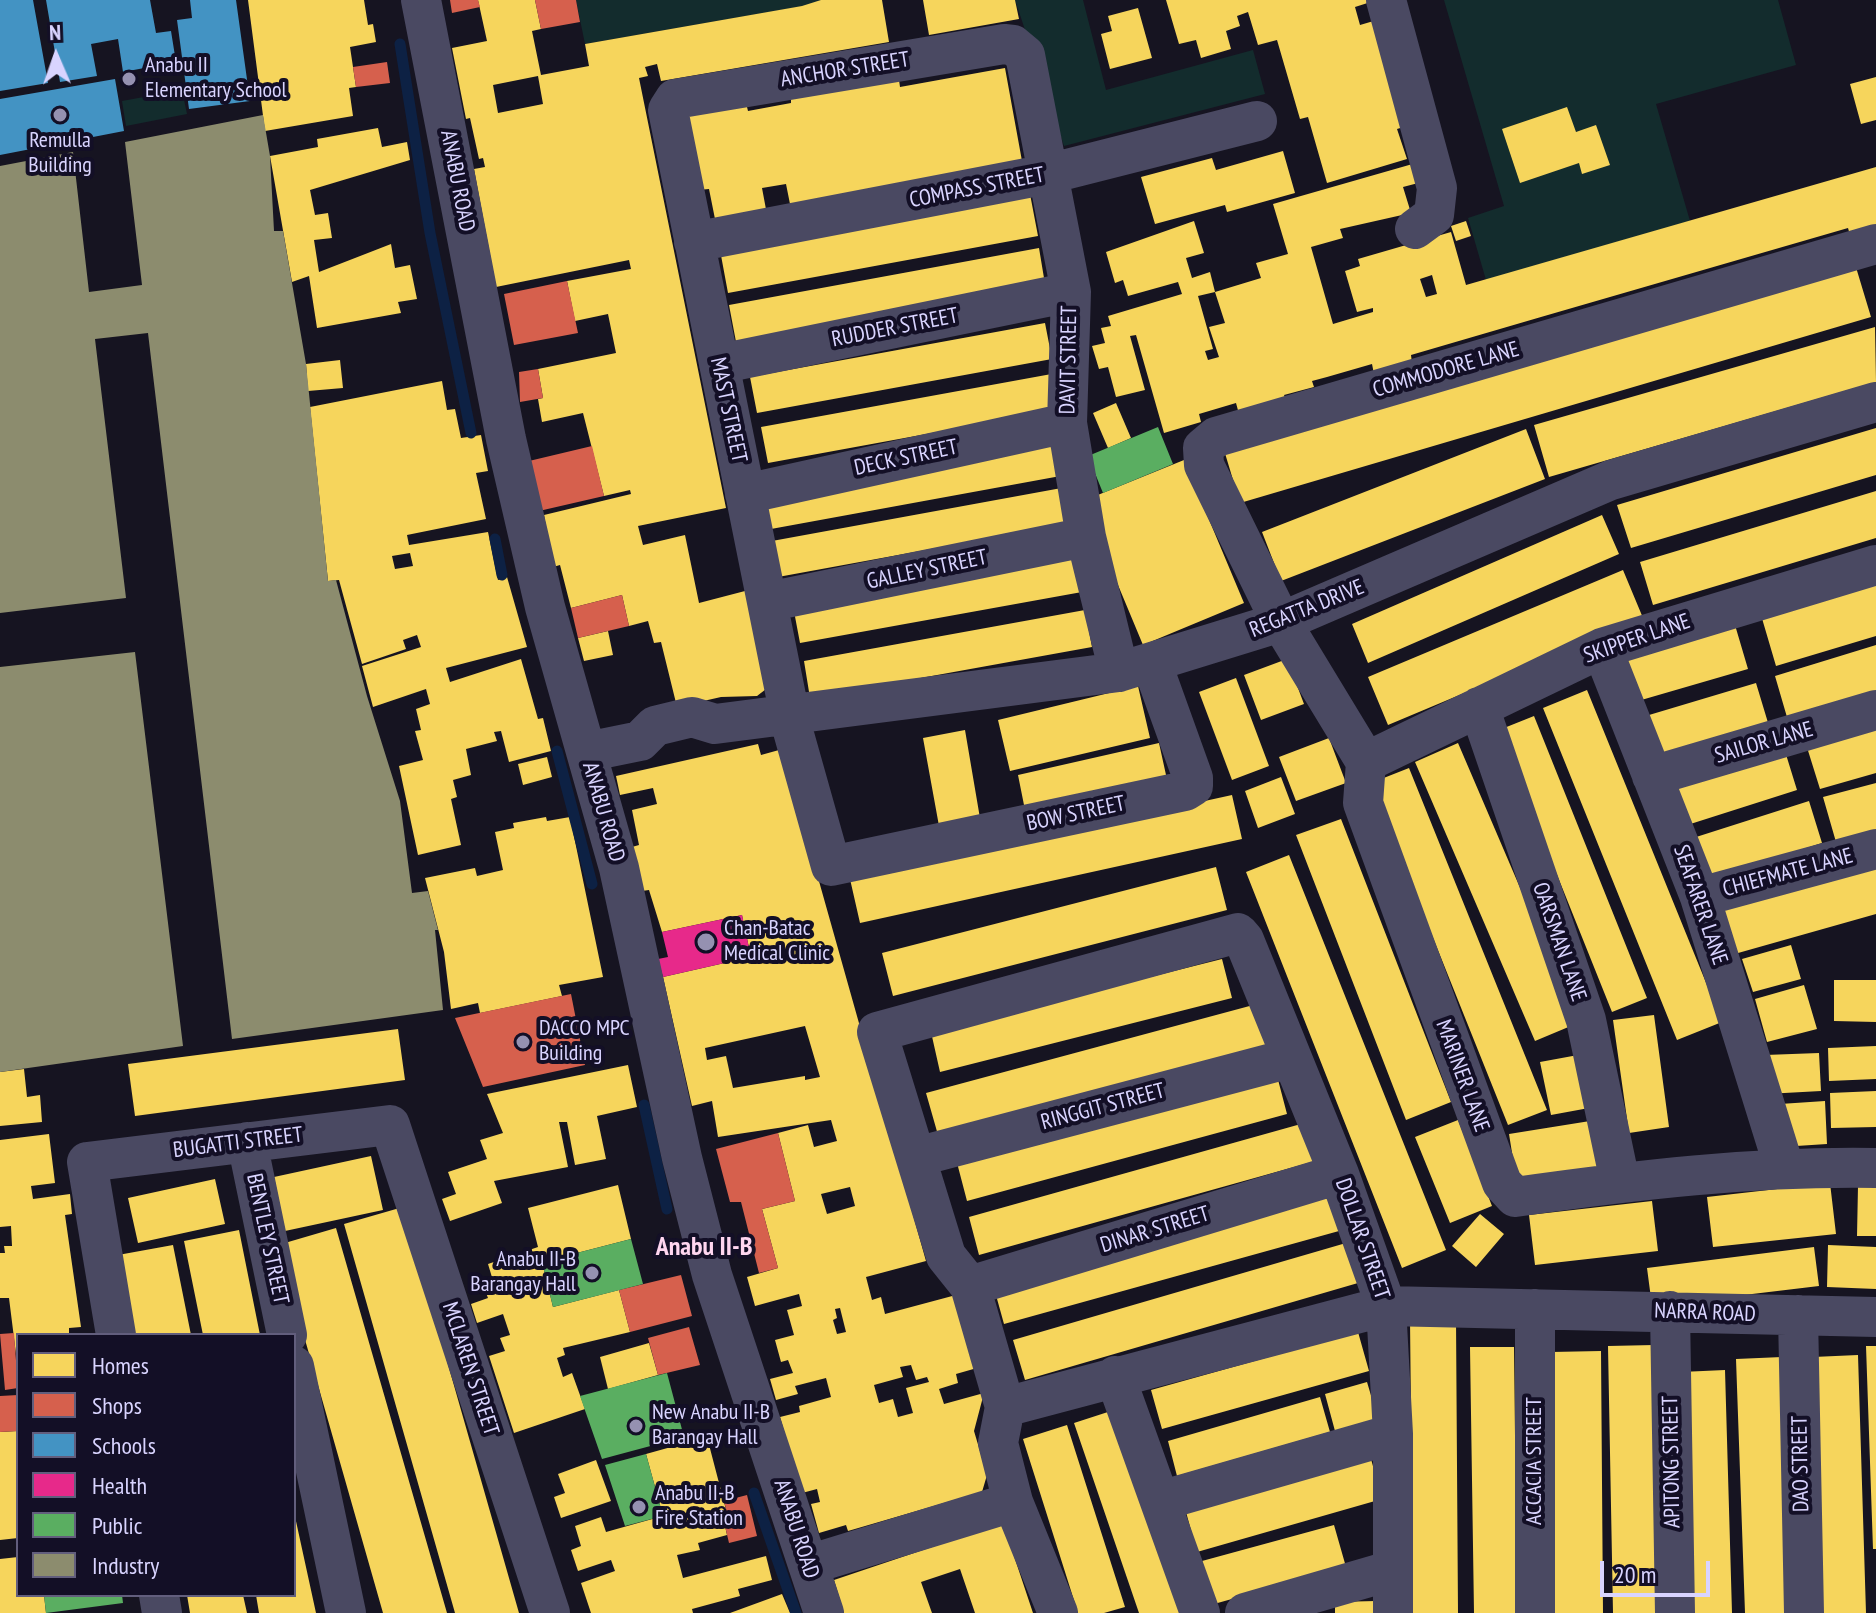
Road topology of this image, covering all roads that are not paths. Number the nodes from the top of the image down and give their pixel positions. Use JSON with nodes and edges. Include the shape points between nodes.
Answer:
{"nodes":[{"id":1,"x":421,"y":0,"type":"edge"},
{"id":2,"x":1386,"y":0,"type":"edge"},
{"id":3,"x":1021,"y":49,"type":"joint"},
{"id":4,"x":670,"y":104,"type":"joint"},
{"id":5,"x":1257,"y":121,"type":"dead end"},
{"id":6,"x":1048,"y":174,"type":"junction"},
{"id":7,"x":1415,"y":229,"type":"dead end"},
{"id":8,"x":694,"y":242,"type":"junction"},
{"id":9,"x":1876,"y":244,"type":"edge"},
{"id":10,"x":1071,"y":292,"type":"junction"},
{"id":11,"x":719,"y":364,"type":"junction"},
{"id":12,"x":1876,"y":402,"type":"edge"},
{"id":13,"x":1067,"y":423,"type":"junction"},
{"id":14,"x":745,"y":494,"type":"junction"},
{"id":15,"x":1086,"y":537,"type":"junction"},
{"id":16,"x":1876,"y":565,"type":"edge"},
{"id":17,"x":767,"y":602,"type":"junction"},
{"id":18,"x":1281,"y":622,"type":"junction"},
{"id":19,"x":1602,"y":648,"type":"junction"},
{"id":20,"x":1136,"y":668,"type":"junction"},
{"id":21,"x":1479,"y":707,"type":"junction"},
{"id":22,"x":1876,"y":710,"type":"edge"},
{"id":23,"x":791,"y":716,"type":"junction"},
{"id":24,"x":586,"y":752,"type":"junction"},
{"id":25,"x":1366,"y":762,"type":"junction"},
{"id":26,"x":1652,"y":776,"type":"junction"},
{"id":27,"x":1876,"y":849,"type":"edge"},
{"id":28,"x":831,"y":866,"type":"joint"},
{"id":29,"x":1700,"y":897,"type":"junction"},
{"id":30,"x":1291,"y":1058,"type":"junction"},
{"id":31,"x":390,"y":1125,"type":"joint"},
{"id":32,"x":247,"y":1142,"type":"junction"},
{"id":33,"x":916,"y":1157,"type":"junction"},
{"id":34,"x":1784,"y":1167,"type":"junction"},
{"id":35,"x":1876,"y":1168,"type":"edge"},
{"id":36,"x":1339,"y":1174,"type":"junction"},
{"id":37,"x":1620,"y":1182,"type":"junction"},
{"id":38,"x":970,"y":1286,"type":"junction"},
{"id":39,"x":1386,"y":1306,"type":"junction"},
{"id":40,"x":1535,"y":1309,"type":"junction"},
{"id":41,"x":1670,"y":1311,"type":"junction"},
{"id":42,"x":1798,"y":1315,"type":"junction"},
{"id":43,"x":1876,"y":1317,"type":"edge"},
{"id":44,"x":116,"y":1333,"type":"edge"},
{"id":45,"x":287,"y":1333,"type":"edge"},
{"id":46,"x":296,"y":1376,"type":"edge"},
{"id":47,"x":1115,"y":1376,"type":"junction"},
{"id":48,"x":1005,"y":1407,"type":"junction"},
{"id":49,"x":1393,"y":1434,"type":"junction"},
{"id":50,"x":1160,"y":1501,"type":"junction"},
{"id":51,"x":1013,"y":1502,"type":"junction"},
{"id":52,"x":808,"y":1565,"type":"junction"},
{"id":53,"x":1393,"y":1570,"type":"junction"},
{"id":54,"x":346,"y":1613,"type":"edge"},
{"id":55,"x":550,"y":1613,"type":"edge"},
{"id":56,"x":824,"y":1613,"type":"edge"},
{"id":57,"x":1058,"y":1613,"type":"edge"},
{"id":58,"x":1200,"y":1613,"type":"edge"},
{"id":59,"x":1245,"y":1613,"type":"edge"},
{"id":60,"x":1393,"y":1613,"type":"edge"},
{"id":61,"x":1535,"y":1613,"type":"edge"},
{"id":62,"x":1675,"y":1613,"type":"edge"},
{"id":63,"x":1804,"y":1613,"type":"edge"}],
"edges":[{"from":1,"to":24,"type":"street","name":"ANABU ROAD","via":[[506,439]]},
{"from":2,"to":7,"type":"street","via":[[1437,188],[1434,215]]},
{"from":3,"to":4,"type":"street","name":"ANCHOR STREET","via":[[1004,44],[682,97]]},
{"from":3,"to":6,"type":"street","name":"DAVIT STREET"},
{"from":4,"to":8,"type":"street","name":"MAST STREET"},
{"from":5,"to":6,"type":"street","name":"COMPASS STREET"},
{"from":6,"to":8,"type":"street","name":"COMPASS STREET"},
{"from":6,"to":10,"type":"street","name":"DAVIT STREET"},
{"from":8,"to":11,"type":"street","name":"MAST STREET"},
{"from":9,"to":18,"type":"street","name":"COMMODORE LANE","via":[[1216,437],[1203,448],[1204,465]]},
{"from":10,"to":11,"type":"street","name":"RUDDER STREET"},
{"from":10,"to":13,"type":"street","name":"DAVIT STREET"},
{"from":11,"to":14,"type":"street","name":"MAST STREET"},
{"from":12,"to":18,"type":"street","name":"REGATTA DRIVE","via":[[1611,480]]},
{"from":13,"to":14,"type":"street","name":"DECK STREET"},
{"from":13,"to":15,"type":"street","name":"DAVIT STREET"},
{"from":14,"to":17,"type":"street","name":"MAST STREET"},
{"from":15,"to":17,"type":"street","name":"GALLEY STREET"},
{"from":15,"to":20,"type":"street","name":"DAVIT STREET"},
{"from":16,"to":19,"type":"street","name":"SKIPPER LANE"},
{"from":17,"to":23,"type":"street","name":"MAST STREET"},
{"from":18,"to":20,"type":"street","name":"REGATTA DRIVE"},
{"from":18,"to":25,"type":"street"},
{"from":19,"to":21,"type":"street","name":"SKIPPER LANE"},
{"from":19,"to":26,"type":"street","name":"SEAFARER LANE"},
{"from":20,"to":23,"type":"street","name":"REGATTA DRIVE"},
{"from":20,"to":28,"type":"street","name":"BOW STREET","via":[[1193,786]]},
{"from":21,"to":25,"type":"street","name":"SKIPPER LANE"},
{"from":21,"to":37,"type":"street","name":"OARSMAN LANE","via":[[1586,1020]]},
{"from":22,"to":26,"type":"street","name":"SAILOR LANE"},
{"from":23,"to":24,"type":"street","name":"REGATTA DRIVE","via":[[715,724],[692,717],[655,726],[640,741]]},
{"from":23,"to":28,"type":"street","name":"MAST STREET"},
{"from":24,"to":52,"type":"street","name":"ANABU ROAD","via":[[619,868],[709,1265]]},
{"from":25,"to":37,"type":"street","name":"MARINER LANE","via":[[1363,803],[1502,1183],[1515,1197]]},
{"from":26,"to":29,"type":"street","name":"SEAFARER LANE"},
{"from":27,"to":29,"type":"street","name":"CHIEFMATE LANE"},
{"from":29,"to":34,"type":"street","name":"SEAFARER LANE"},
{"from":30,"to":33,"type":"street","name":"RINGGIT STREET"},
{"from":30,"to":33,"type":"street","name":"DOLLAR STREET","via":[[1238,933],[877,1032]]},
{"from":30,"to":36,"type":"street","name":"DOLLAR STREET"},
{"from":31,"to":32,"type":"street","name":"BUGATTI STREET"},
{"from":31,"to":55,"type":"street","name":"MCLAREN STREET"},
{"from":32,"to":44,"type":"street","name":"BUGATTI STREET","via":[[87,1162]]},
{"from":32,"to":45,"type":"street","name":"BENTLEY STREET"},
{"from":33,"to":38,"type":"street","via":[[946,1256]]},
{"from":34,"to":35,"type":"street","name":"MARINER LANE"},
{"from":34,"to":37,"type":"street","name":"MARINER LANE"},
{"from":36,"to":38,"type":"street","name":"DINAR STREET"},
{"from":36,"to":39,"type":"street","name":"DOLLAR STREET"},
{"from":38,"to":48,"type":"street"},
{"from":39,"to":40,"type":"street","name":"NARRA ROAD"},
{"from":39,"to":47,"type":"street","name":"NARRA ROAD"},
{"from":39,"to":49,"type":"street","name":"DOLLAR STREET"},
{"from":40,"to":41,"type":"street","name":"NARRA ROAD"},
{"from":40,"to":61,"type":"street","name":"ACCACIA STREET"},
{"from":41,"to":42,"type":"street","name":"NARRA ROAD"},
{"from":41,"to":62,"type":"street","name":"APITONG STREET"},
{"from":42,"to":43,"type":"street","name":"NARRA ROAD"},
{"from":42,"to":63,"type":"street","name":"DAO STREET"},
{"from":46,"to":54,"type":"street"},
{"from":47,"to":48,"type":"street","name":"NARRA ROAD"},
{"from":47,"to":50,"type":"street"},
{"from":48,"to":51,"type":"street","via":[[998,1443]]},
{"from":49,"to":50,"type":"street"},
{"from":49,"to":53,"type":"street","name":"DOLLAR STREET"},
{"from":50,"to":58,"type":"street"},
{"from":51,"to":52,"type":"street"},
{"from":51,"to":57,"type":"street"},
{"from":52,"to":56,"type":"street","name":"ANABU ROAD"},
{"from":53,"to":59,"type":"street"},
{"from":53,"to":60,"type":"street","name":"DOLLAR STREET"}]}
